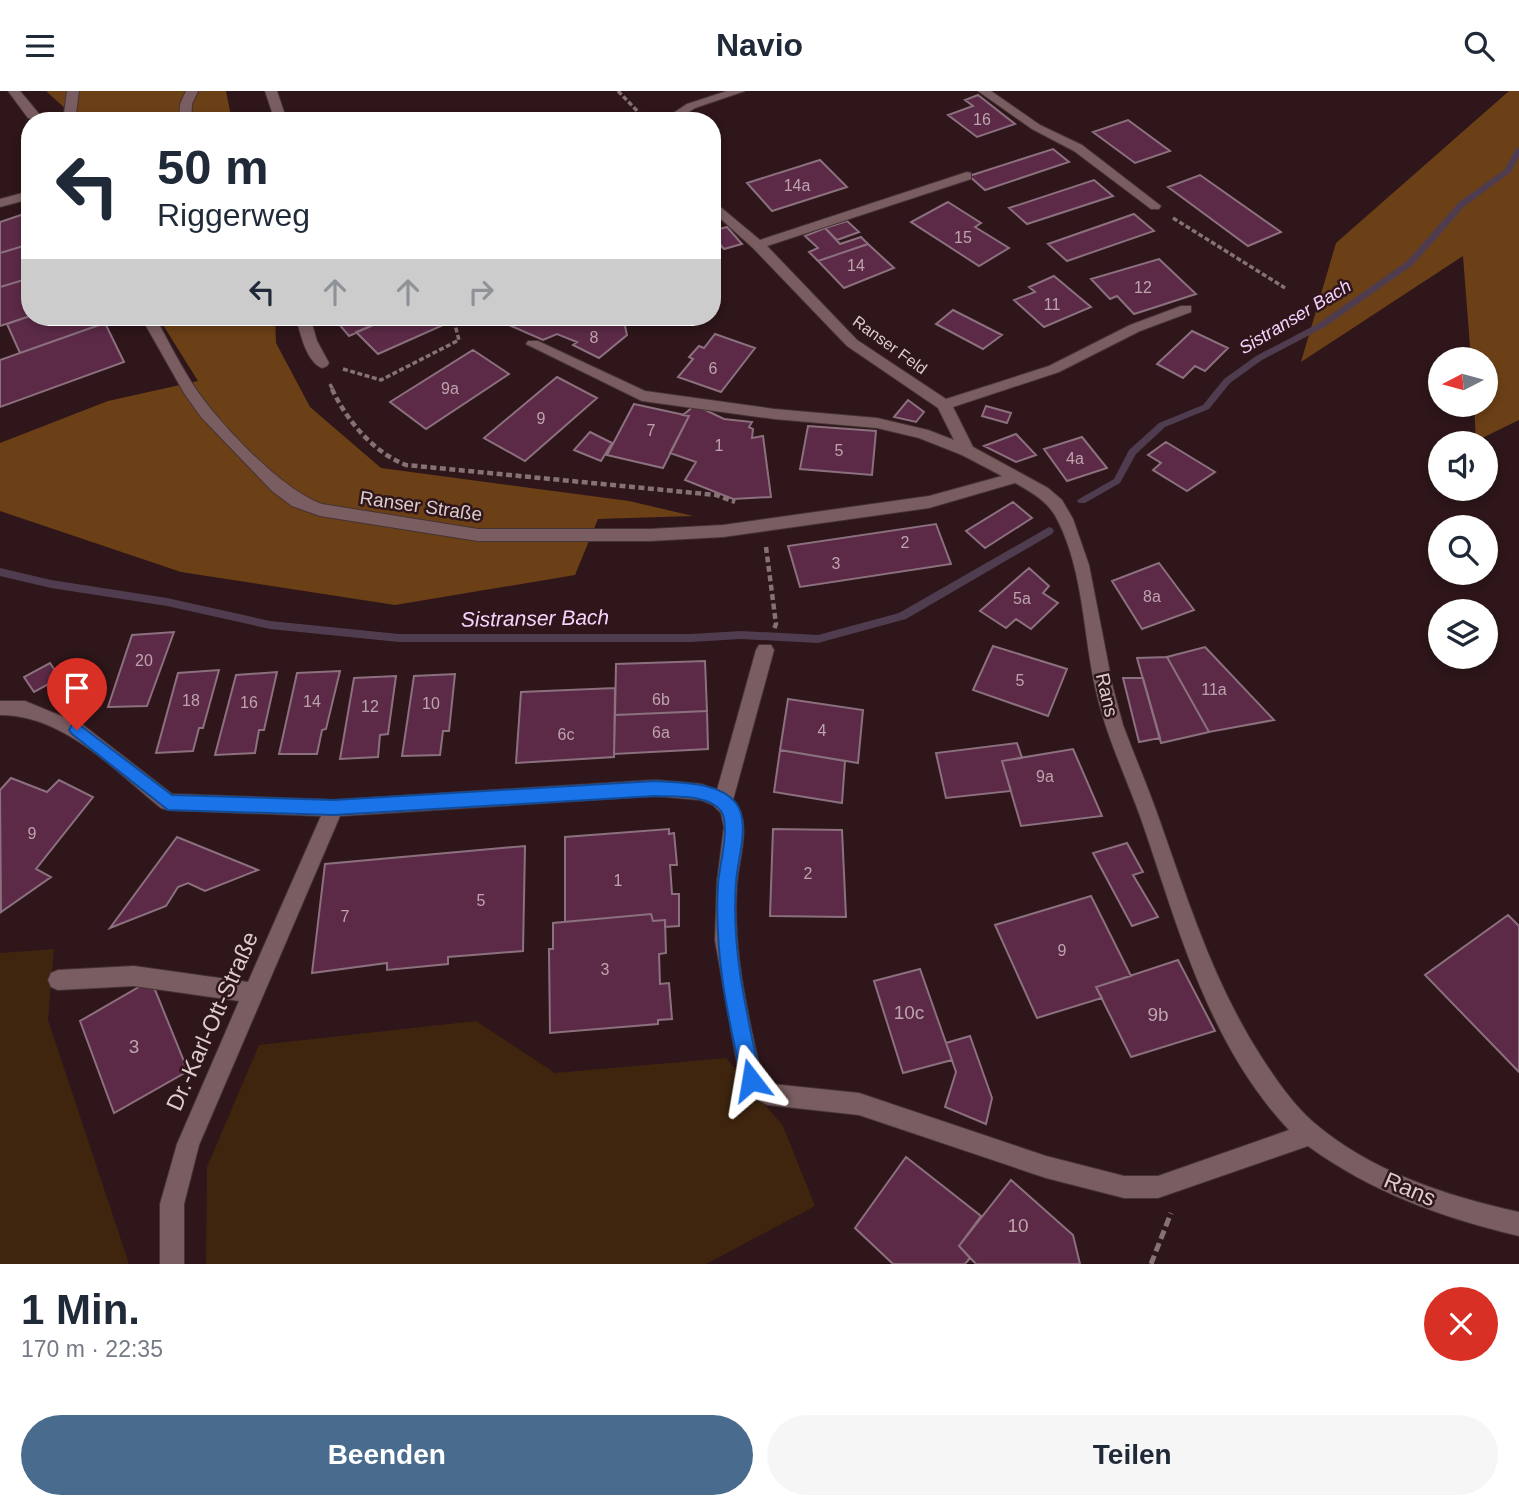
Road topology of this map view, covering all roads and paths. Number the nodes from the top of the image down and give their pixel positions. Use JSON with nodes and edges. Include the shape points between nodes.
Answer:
{"nodes":[{"id":1,"x":14,"y":91,"type":"edge"},
{"id":2,"x":73,"y":91,"type":"edge"},
{"id":3,"x":192,"y":91,"type":"edge"},
{"id":4,"x":271,"y":91,"type":"edge"},
{"id":5,"x":618,"y":91,"type":"edge"},
{"id":6,"x":739,"y":91,"type":"edge"},
{"id":7,"x":984,"y":91,"type":"edge"},
{"id":8,"x":29,"y":112,"type":"edge"},
{"id":9,"x":70,"y":112,"type":"edge"},
{"id":10,"x":186,"y":112,"type":"edge"},
{"id":11,"x":278,"y":112,"type":"edge"},
{"id":12,"x":638,"y":112,"type":"edge"},
{"id":13,"x":681,"y":112,"type":"edge"},
{"id":14,"x":967,"y":176,"type":"dead end"},
{"id":15,"x":21,"y":198,"type":"edge"},
{"id":16,"x":0,"y":204,"type":"edge"},
{"id":17,"x":1155,"y":206,"type":"joint"},
{"id":18,"x":721,"y":212,"type":"edge"},
{"id":19,"x":758,"y":245,"type":"junction"},
{"id":20,"x":1284,"y":288,"type":"dead end"},
{"id":21,"x":1186,"y":309,"type":"dead end"},
{"id":22,"x":153,"y":326,"type":"edge"},
{"id":23,"x":306,"y":326,"type":"edge"},
{"id":24,"x":455,"y":326,"type":"edge"},
{"id":25,"x":533,"y":344,"type":"dead end"},
{"id":26,"x":322,"y":363,"type":"junction"},
{"id":27,"x":944,"y":405,"type":"junction"},
{"id":28,"x":967,"y":451,"type":"junction"},
{"id":29,"x":1017,"y":477,"type":"junction"},
{"id":30,"x":772,"y":525,"type":"junction"},
{"id":31,"x":776,"y":624,"type":"dead end"},
{"id":32,"x":765,"y":650,"type":"dead end"},
{"id":33,"x":0,"y":708,"type":"edge"},
{"id":34,"x":723,"y":802,"type":"junction"},
{"id":35,"x":334,"y":808,"type":"junction"},
{"id":36,"x":58,"y":980,"type":"dead end"},
{"id":37,"x":253,"y":993,"type":"junction"},
{"id":38,"x":1310,"y":1134,"type":"junction"},
{"id":39,"x":1188,"y":1178,"type":"junction"},
{"id":40,"x":1519,"y":1224,"type":"edge"},
{"id":41,"x":172,"y":1264,"type":"edge"},
{"id":42,"x":1150,"y":1264,"type":"edge"}],
"edges":[{"from":1,"to":8,"type":"street"},
{"from":2,"to":9,"type":"street"},
{"from":3,"to":10,"type":"street"},
{"from":4,"to":11,"type":"street"},
{"from":5,"to":12,"type":"path"},
{"from":6,"to":13,"type":"street"},
{"from":7,"to":17,"type":"street","via":[[1036,127],[1078,148]]},
{"from":14,"to":19,"type":"street"},
{"from":15,"to":16,"type":"street"},
{"from":17,"to":20,"type":"path"},
{"from":18,"to":19,"type":"street","name":"Ranser Feld"},
{"from":19,"to":27,"type":"street","name":"Ranser Feld","via":[[852,343]]},
{"from":21,"to":27,"type":"street","via":[[1135,328],[1054,369]]},
{"from":22,"to":30,"type":"street","name":"Ranser Straße","via":[[206,413],[277,487],[320,510],[488,535],[650,535]]},
{"from":23,"to":26,"type":"street"},
{"from":24,"to":26,"type":"path","via":[[459,340],[382,380]]},
{"from":25,"to":28,"type":"street","via":[[642,396],[877,423]]},
{"from":26,"to":30,"type":"path","via":[[351,422],[403,464],[716,495]]},
{"from":27,"to":28,"type":"street","name":"Ranser Feld"},
{"from":28,"to":29,"type":"street"},
{"from":29,"to":30,"type":"street","via":[[929,502]]},
{"from":29,"to":38,"type":"street","name":"Rans","via":[[1044,493],[1067,521],[1119,741],[1205,979],[1236,1039],[1279,1103]]},
{"from":30,"to":31,"type":"path"},
{"from":32,"to":34,"type":"street"},
{"from":33,"to":35,"type":"street","via":[[26,708],[77,730],[168,802]]},
{"from":34,"to":35,"type":"street","via":[[701,792],[655,788]]},
{"from":34,"to":39,"type":"street","via":[[730,809],[734,827],[725,940],[751,1080],[768,1094],[859,1104],[1124,1188],[1158,1187]]},
{"from":35,"to":37,"type":"street","name":"Dr.-Karl-Ott-Straße"},
{"from":36,"to":37,"type":"street","via":[[134,976]]},
{"from":37,"to":41,"type":"street","name":"Dr.-Karl-Ott-Straße","via":[[188,1144],[172,1204]]},
{"from":38,"to":39,"type":"street"},
{"from":38,"to":40,"type":"street","name":"Rans","via":[[1358,1166],[1412,1191],[1477,1216]]},
{"from":39,"to":42,"type":"path"}]}
